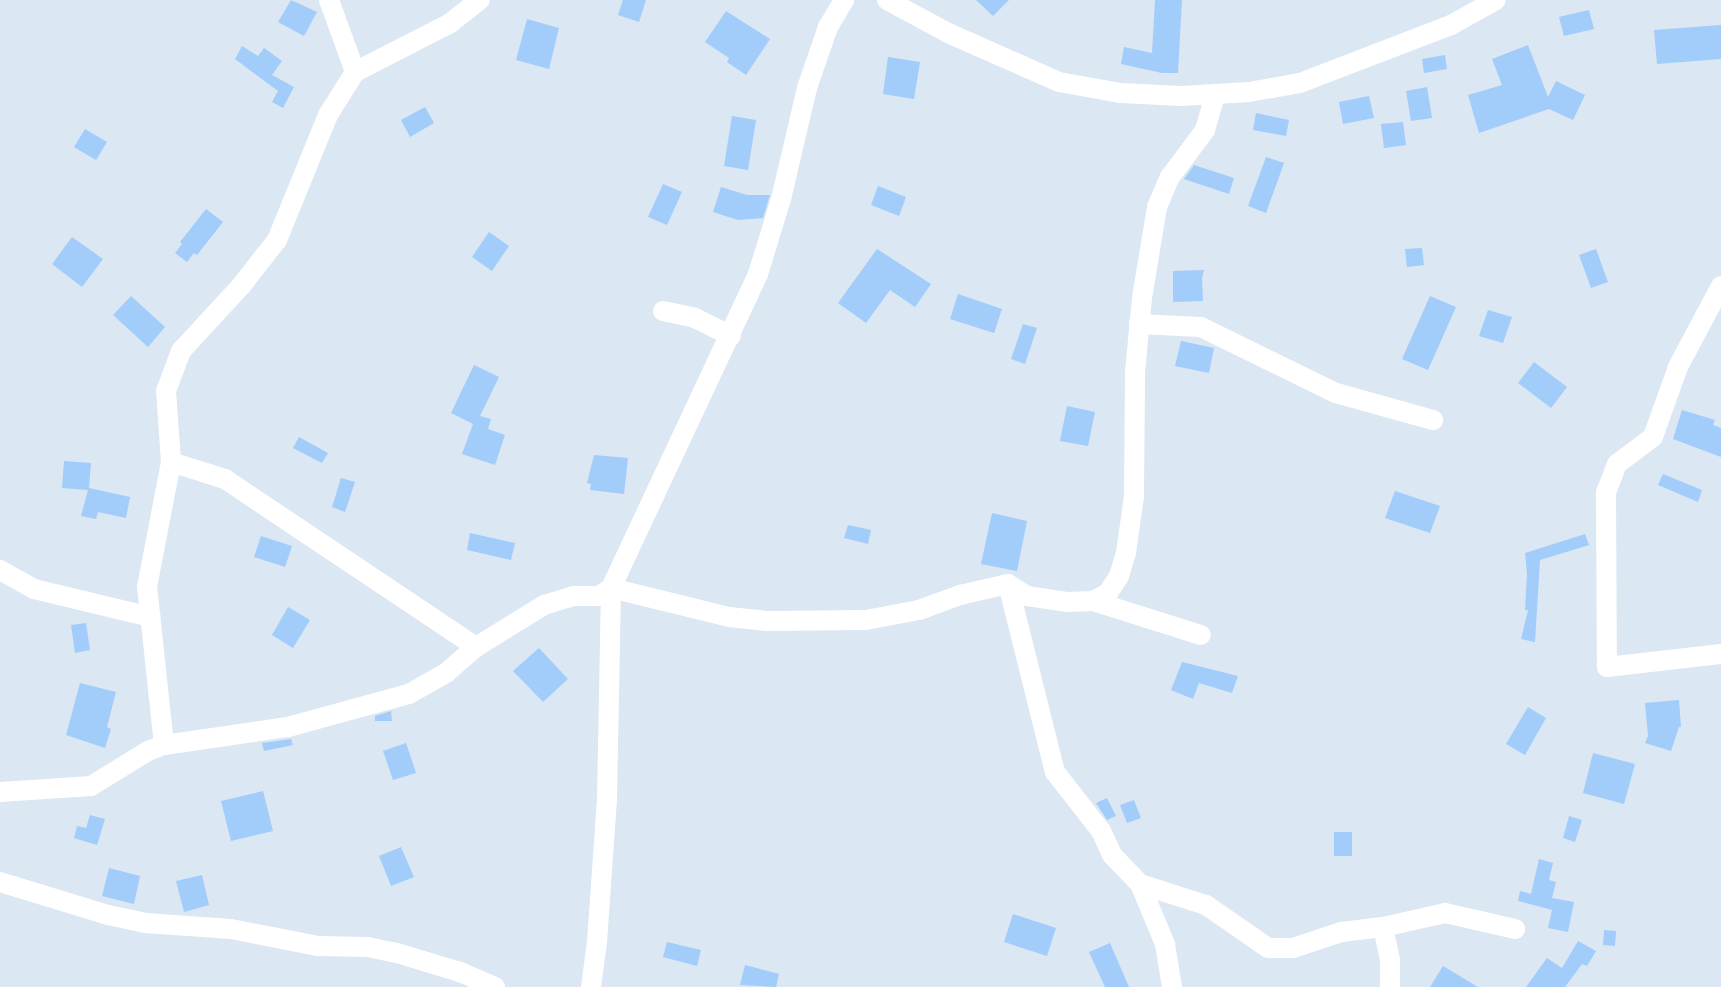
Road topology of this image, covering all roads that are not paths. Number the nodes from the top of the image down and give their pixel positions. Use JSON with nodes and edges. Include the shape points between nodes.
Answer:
{"nodes":[{"id":1,"x":329,"y":0,"type":"edge"},
{"id":2,"x":480,"y":0,"type":"edge"},
{"id":3,"x":844,"y":0,"type":"edge"},
{"id":4,"x":886,"y":0,"type":"edge"},
{"id":5,"x":1496,"y":0,"type":"edge"},
{"id":6,"x":354,"y":72,"type":"junction"},
{"id":7,"x":1215,"y":94,"type":"junction"},
{"id":8,"x":1721,"y":286,"type":"edge"},
{"id":9,"x":663,"y":311,"type":"dead end"},
{"id":10,"x":1139,"y":324,"type":"junction"},
{"id":11,"x":731,"y":336,"type":"junction"},
{"id":12,"x":1433,"y":420,"type":"dead end"},
{"id":13,"x":171,"y":462,"type":"junction"},
{"id":14,"x":0,"y":570,"type":"edge"},
{"id":15,"x":1008,"y":584,"type":"junction"},
{"id":16,"x":611,"y":588,"type":"junction"},
{"id":17,"x":1093,"y":601,"type":"junction"},
{"id":18,"x":151,"y":618,"type":"junction"},
{"id":19,"x":1201,"y":635,"type":"dead end"},
{"id":20,"x":476,"y":646,"type":"junction"},
{"id":21,"x":1721,"y":654,"type":"edge"},
{"id":22,"x":164,"y":745,"type":"junction"},
{"id":23,"x":0,"y":792,"type":"edge"},
{"id":24,"x":0,"y":882,"type":"edge"},
{"id":25,"x":1140,"y":884,"type":"junction"},
{"id":26,"x":1383,"y":927,"type":"junction"},
{"id":27,"x":1515,"y":928,"type":"dead end"},
{"id":28,"x":495,"y":987,"type":"edge"},
{"id":29,"x":591,"y":987,"type":"edge"},
{"id":30,"x":1172,"y":987,"type":"edge"},
{"id":31,"x":1390,"y":987,"type":"edge"}],
"edges":[{"from":1,"to":6,"type":"street"},
{"from":2,"to":6,"type":"street","via":[[449,24]]},
{"from":3,"to":11,"type":"street","via":[[824,37],[758,274]]},
{"from":4,"to":7,"type":"street","via":[[948,33],[1059,82],[1121,93]]},
{"from":5,"to":7,"type":"street","via":[[1451,25],[1300,83]]},
{"from":6,"to":13,"type":"street","via":[[328,115],[277,240],[181,351],[166,391]]},
{"from":7,"to":10,"type":"street","via":[[1205,130],[1170,177],[1157,207]]},
{"from":8,"to":21,"type":"street","via":[[1678,367],[1653,437],[1617,464],[1606,492],[1606,504],[1607,667]]},
{"from":9,"to":11,"type":"street","via":[[695,318]]},
{"from":10,"to":12,"type":"street","via":[[1201,327],[1336,393]]},
{"from":10,"to":17,"type":"street","via":[[1134,496],[1126,553],[1119,576],[1108,593]]},
{"from":11,"to":16,"type":"street"},
{"from":13,"to":18,"type":"street","via":[[147,587]]},
{"from":13,"to":20,"type":"street","via":[[225,478]]},
{"from":14,"to":18,"type":"street","via":[[34,589]]},
{"from":15,"to":16,"type":"street","via":[[919,610],[866,620],[819,621],[729,617]]},
{"from":15,"to":17,"type":"street","via":[[1027,596]]},
{"from":15,"to":25,"type":"street","via":[[1055,772],[1101,831],[1112,855]]},
{"from":16,"to":20,"type":"street","via":[[599,596],[573,596],[544,605]]},
{"from":16,"to":29,"type":"street","via":[[607,798]]},
{"from":17,"to":19,"type":"street"},
{"from":18,"to":22,"type":"street"},
{"from":20,"to":22,"type":"street","via":[[446,673],[408,694],[288,727]]},
{"from":22,"to":23,"type":"street","via":[[92,786]]},
{"from":24,"to":28,"type":"street","via":[[145,923],[231,929],[318,946],[368,946],[460,972]]},
{"from":25,"to":26,"type":"street","via":[[1206,906],[1268,948],[1293,948],[1341,932]]},
{"from":25,"to":30,"type":"street","via":[[1165,944]]},
{"from":26,"to":27,"type":"street","via":[[1445,913]]},
{"from":26,"to":31,"type":"street","via":[[1390,960]]}]}
